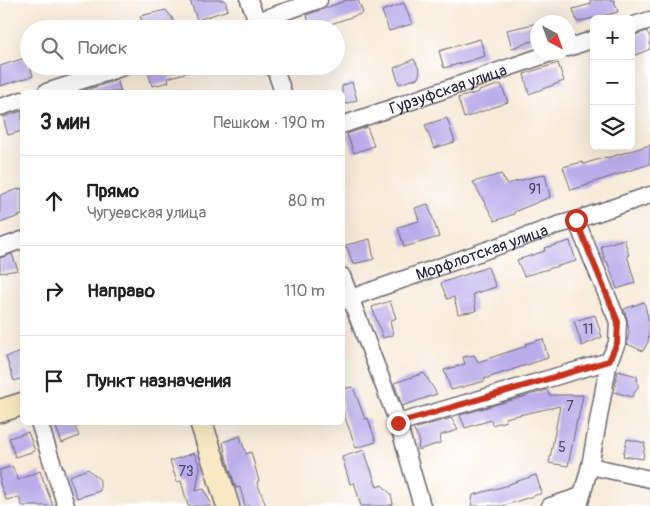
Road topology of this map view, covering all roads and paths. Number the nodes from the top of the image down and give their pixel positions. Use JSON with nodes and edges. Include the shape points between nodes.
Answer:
{"nodes":[{"id":1,"x":249,"y":0,"type":"edge"},
{"id":2,"x":319,"y":0,"type":"edge"},
{"id":3,"x":252,"y":20,"type":"edge"},
{"id":4,"x":268,"y":20,"type":"edge"},
{"id":5,"x":650,"y":20,"type":"edge"},
{"id":6,"x":635,"y":25,"type":"edge"},
{"id":7,"x":590,"y":40,"type":"edge"},
{"id":8,"x":575,"y":46,"type":"edge"},
{"id":9,"x":531,"y":60,"type":"edge"},
{"id":10,"x":99,"y":75,"type":"edge"},
{"id":11,"x":277,"y":75,"type":"edge"},
{"id":12,"x":52,"y":90,"type":"edge"},
{"id":13,"x":283,"y":90,"type":"edge"},
{"id":14,"x":20,"y":101,"type":"edge"},
{"id":15,"x":0,"y":107,"type":"edge"},
{"id":16,"x":345,"y":124,"type":"edge"},
{"id":17,"x":650,"y":195,"type":"edge"},
{"id":18,"x":576,"y":220,"type":"junction"},
{"id":19,"x":20,"y":241,"type":"edge"},
{"id":20,"x":0,"y":248,"type":"edge"},
{"id":21,"x":347,"y":300,"type":"edge"},
{"id":22,"x":609,"y":361,"type":"junction"},
{"id":23,"x":20,"y":405,"type":"edge"},
{"id":24,"x":0,"y":411,"type":"edge"},
{"id":25,"x":398,"y":423,"type":"junction"},
{"id":26,"x":40,"y":425,"type":"edge"},
{"id":27,"x":202,"y":425,"type":"edge"},
{"id":28,"x":590,"y":466,"type":"junction"},
{"id":29,"x":650,"y":479,"type":"edge"},
{"id":30,"x":580,"y":501,"type":"edge"},
{"id":31,"x":66,"y":506,"type":"edge"},
{"id":32,"x":228,"y":506,"type":"edge"},
{"id":33,"x":422,"y":506,"type":"edge"},
{"id":34,"x":550,"y":506,"type":"edge"}],
"edges":[{"from":1,"to":3,"type":"street"},
{"from":2,"to":4,"type":"street"},
{"from":5,"to":6,"type":"street"},
{"from":7,"to":8,"type":"street"},
{"from":9,"to":16,"type":"street","name":"Гурзуфская улица"},
{"from":10,"to":12,"type":"street"},
{"from":11,"to":13,"type":"street"},
{"from":14,"to":15,"type":"street"},
{"from":17,"to":18,"type":"street","name":"Морфлотская улица"},
{"from":18,"to":21,"type":"street","name":"Морфлотская улица"},
{"from":18,"to":22,"type":"street","via":[[618,322],[617,343]]},
{"from":19,"to":20,"type":"street"},
{"from":21,"to":25,"type":"street"},
{"from":22,"to":25,"type":"street"},
{"from":22,"to":28,"type":"street"},
{"from":23,"to":24,"type":"street"},
{"from":25,"to":33,"type":"street"},
{"from":26,"to":31,"type":"street"},
{"from":27,"to":32,"type":"street"},
{"from":28,"to":29,"type":"street"},
{"from":28,"to":30,"type":"street"},
{"from":30,"to":34,"type":"street"}]}
